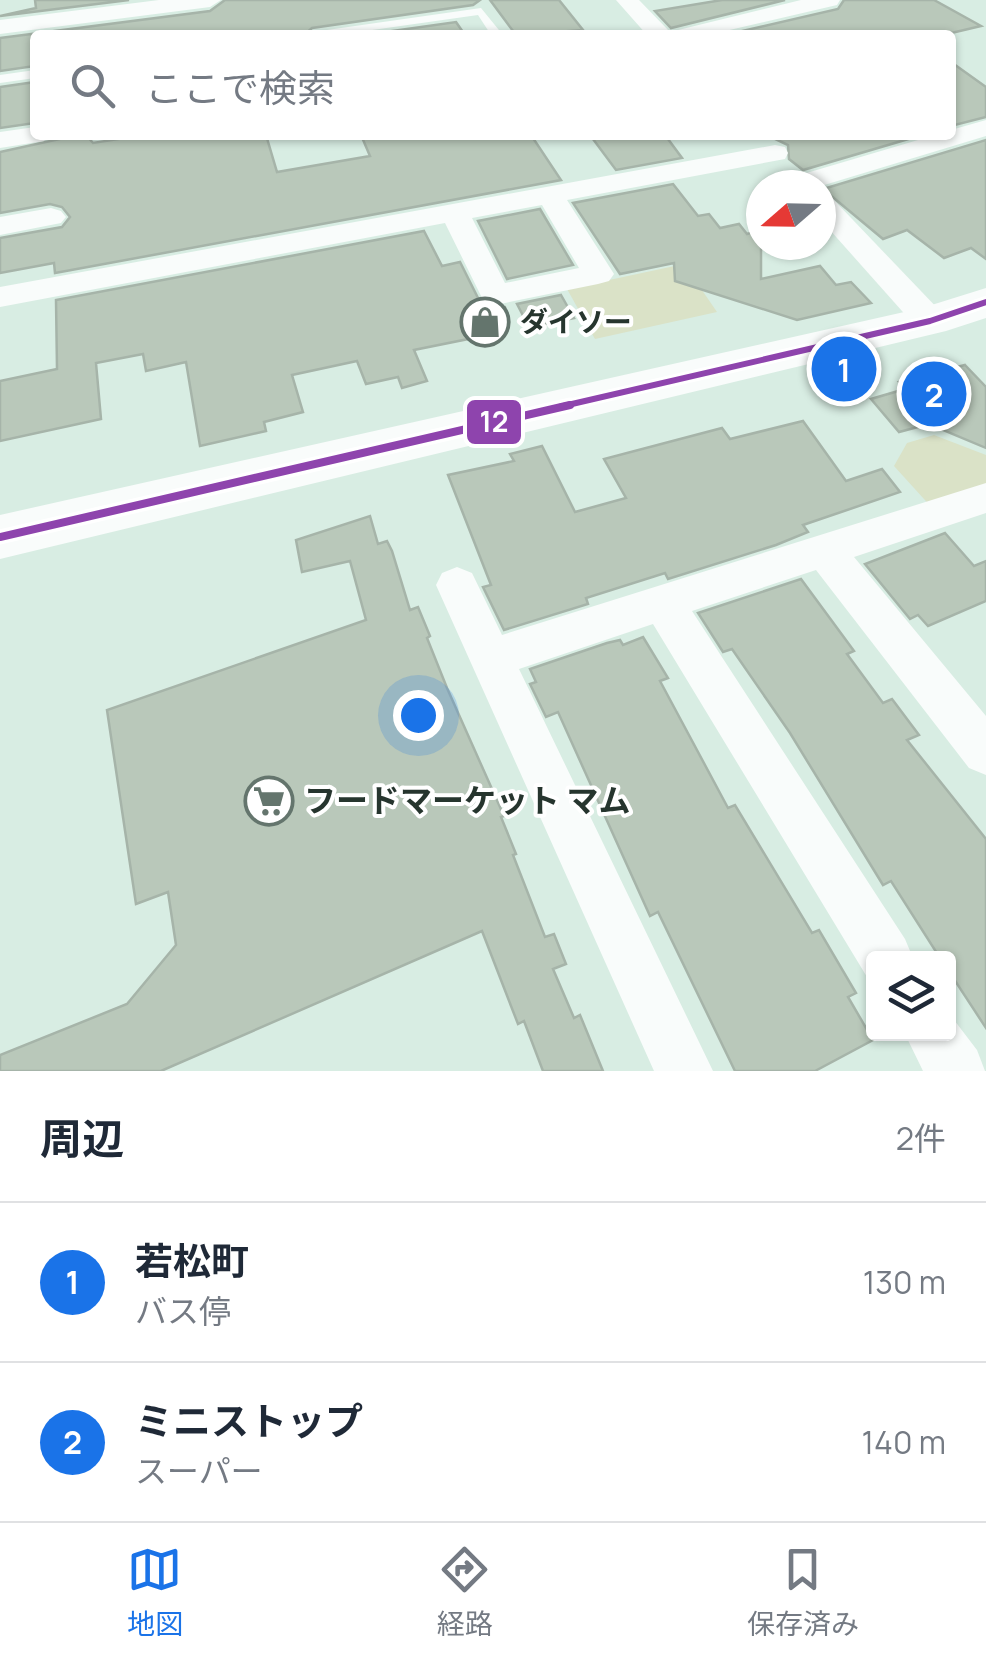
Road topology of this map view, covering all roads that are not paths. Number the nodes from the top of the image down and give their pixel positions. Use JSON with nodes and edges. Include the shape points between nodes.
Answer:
{"nodes":[{"id":1,"x":210,"y":0,"type":"edge"},
{"id":2,"x":628,"y":0,"type":"edge"},
{"id":3,"x":829,"y":0,"type":"edge"},
{"id":4,"x":0,"y":27,"type":"edge"},
{"id":5,"x":350,"y":30,"type":"edge"},
{"id":6,"x":494,"y":30,"type":"edge"},
{"id":7,"x":655,"y":30,"type":"edge"},
{"id":8,"x":700,"y":30,"type":"edge"},
{"id":9,"x":30,"y":75,"type":"edge"},
{"id":10,"x":0,"y":79,"type":"edge"},
{"id":11,"x":986,"y":128,"type":"edge"},
{"id":12,"x":30,"y":136,"type":"edge"},
{"id":13,"x":956,"y":139,"type":"edge"},
{"id":14,"x":0,"y":140,"type":"edge"},
{"id":15,"x":952,"y":140,"type":"edge"},
{"id":16,"x":766,"y":144,"type":"edge"},
{"id":17,"x":791,"y":170,"type":"edge"},
{"id":18,"x":836,"y":181,"type":"edge"},
{"id":19,"x":550,"y":195,"type":"junction"},
{"id":20,"x":836,"y":210,"type":"edge"},
{"id":21,"x":454,"y":212,"type":"junction"},
{"id":22,"x":51,"y":216,"type":"dead end"},
{"id":23,"x":0,"y":226,"type":"edge"},
{"id":24,"x":0,"y":297,"type":"edge"},
{"id":25,"x":967,"y":312,"type":"edge"},
{"id":26,"x":982,"y":506,"type":"edge"},
{"id":27,"x":0,"y":537,"type":"edge"},
{"id":28,"x":824,"y":551,"type":"junction"},
{"id":29,"x":458,"y":585,"type":"dead end"},
{"id":30,"x":662,"y":603,"type":"junction"},
{"id":31,"x":491,"y":658,"type":"junction"},
{"id":32,"x":986,"y":752,"type":"edge"},
{"id":33,"x":882,"y":951,"type":"edge"},
{"id":34,"x":937,"y":1041,"type":"edge"},
{"id":35,"x":684,"y":1071,"type":"edge"},
{"id":36,"x":956,"y":1071,"type":"edge"}],
"edges":[{"from":1,"to":4,"type":"street"},
{"from":2,"to":7,"type":"street"},
{"from":3,"to":8,"type":"street"},
{"from":5,"to":6,"type":"lane","via":[[482,12]]},
{"from":9,"to":10,"type":"lane"},
{"from":11,"to":13,"type":"street"},
{"from":12,"to":14,"type":"street"},
{"from":15,"to":18,"type":"street"},
{"from":16,"to":17,"type":"street"},
{"from":16,"to":19,"type":"street"},
{"from":19,"to":21,"type":"street"},
{"from":19,"to":21,"type":"street","via":[[598,274],[495,295]]},
{"from":20,"to":25,"type":"street"},
{"from":21,"to":24,"type":"street"},
{"from":22,"to":23,"type":"street"},
{"from":25,"to":27,"type":"street"},
{"from":26,"to":28,"type":"street"},
{"from":28,"to":30,"type":"street"},
{"from":28,"to":32,"type":"street"},
{"from":29,"to":31,"type":"street"},
{"from":30,"to":31,"type":"street"},
{"from":30,"to":33,"type":"street"},
{"from":31,"to":35,"type":"street"},
{"from":34,"to":36,"type":"street"}]}
